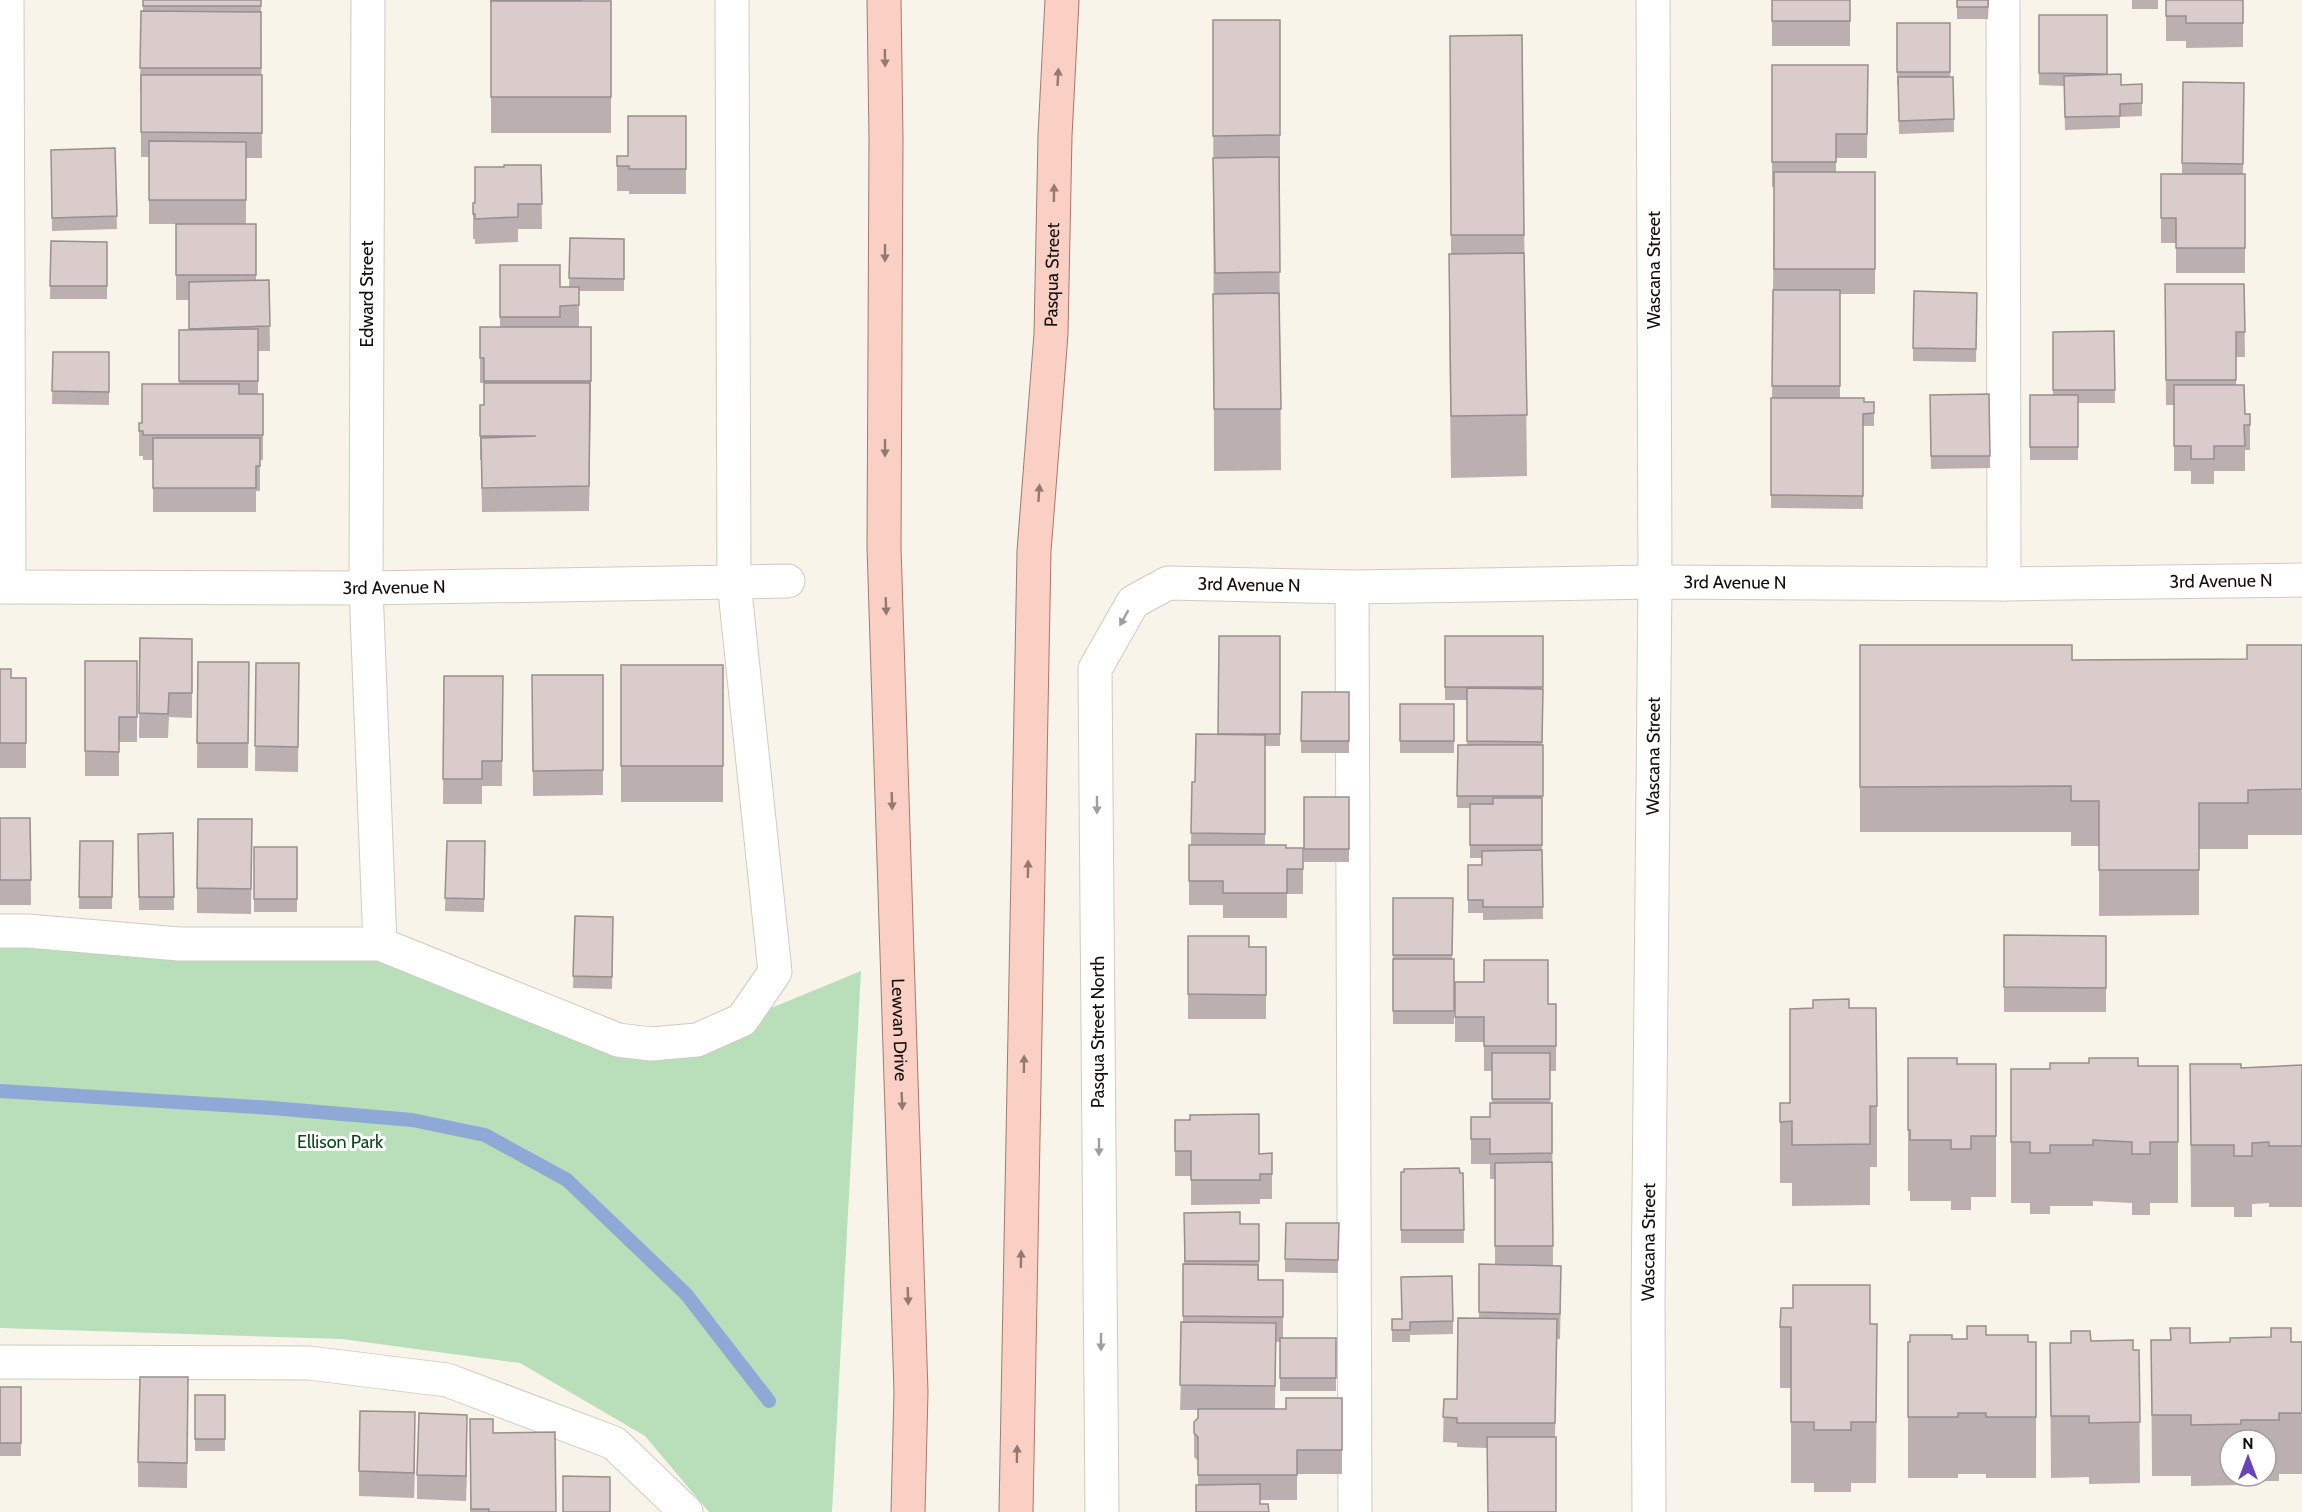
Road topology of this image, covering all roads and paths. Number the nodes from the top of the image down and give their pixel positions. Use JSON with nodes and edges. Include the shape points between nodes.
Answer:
{"nodes":[{"id":1,"x":8,"y":0,"type":"edge"},
{"id":2,"x":368,"y":0,"type":"edge"},
{"id":3,"x":732,"y":0,"type":"edge"},
{"id":4,"x":884,"y":0,"type":"edge"},
{"id":5,"x":1062,"y":0,"type":"edge"},
{"id":6,"x":1653,"y":0,"type":"edge"},
{"id":7,"x":2003,"y":0,"type":"edge"},
{"id":8,"x":4,"y":203,"type":"edge"},
{"id":9,"x":2302,"y":580,"type":"edge"},
{"id":10,"x":788,"y":581,"type":"dead end"},
{"id":11,"x":734,"y":582,"type":"junction"},
{"id":12,"x":1655,"y":582,"type":"junction"},
{"id":13,"x":1168,"y":583,"type":"joint"},
{"id":14,"x":2004,"y":584,"type":"junction"},
{"id":15,"x":4,"y":587,"type":"edge"},
{"id":16,"x":1352,"y":587,"type":"junction"},
{"id":17,"x":366,"y":588,"type":"junction"},
{"id":18,"x":0,"y":931,"type":"edge"},
{"id":19,"x":380,"y":944,"type":"junction"},
{"id":20,"x":0,"y":1362,"type":"edge"},
{"id":21,"x":686,"y":1512,"type":"edge"},
{"id":22,"x":908,"y":1512,"type":"edge"},
{"id":23,"x":1016,"y":1512,"type":"edge"},
{"id":24,"x":1102,"y":1512,"type":"edge"},
{"id":25,"x":1355,"y":1512,"type":"edge"},
{"id":26,"x":1649,"y":1512,"type":"edge"}],
"edges":[{"from":1,"to":8,"type":"street"},
{"from":2,"to":17,"type":"street","name":"Edward Street"},
{"from":3,"to":11,"type":"street"},
{"from":4,"to":22,"type":"main road","name":"Lewvan Drive","one_way":true,"via":[[884,547],[911,1392]]},
{"from":23,"to":5,"type":"main road","name":"Pasqua Street","one_way":true,"via":[[1034,551],[1051,334]]},
{"from":6,"to":12,"type":"street","name":"Wascana Street"},
{"from":7,"to":14,"type":"street"},
{"from":8,"to":15,"type":"street"},
{"from":9,"to":14,"type":"street","name":"3rd Avenue N"},
{"from":10,"to":11,"type":"street","name":"3rd Avenue N"},
{"from":11,"to":17,"type":"street","name":"3rd Avenue N"},
{"from":11,"to":19,"type":"street","via":[[775,972],[742,1020],[697,1040],[651,1044],[618,1040]]},
{"from":12,"to":14,"type":"street","name":"3rd Avenue N"},
{"from":12,"to":16,"type":"street","name":"3rd Avenue N"},
{"from":12,"to":26,"type":"street","name":"Wascana Street"},
{"from":13,"to":16,"type":"street","name":"3rd Avenue N"},
{"from":13,"to":24,"type":"street","name":"Pasqua Street North","one_way":true,"via":[[1133,602],[1095,669]]},
{"from":15,"to":17,"type":"street","name":"3rd Avenue N"},
{"from":16,"to":25,"type":"street"},
{"from":17,"to":19,"type":"street","name":"Edward Street"},
{"from":18,"to":19,"type":"street","via":[[179,944]]},
{"from":20,"to":21,"type":"street","via":[[309,1364],[447,1380],[614,1443]]}]}
